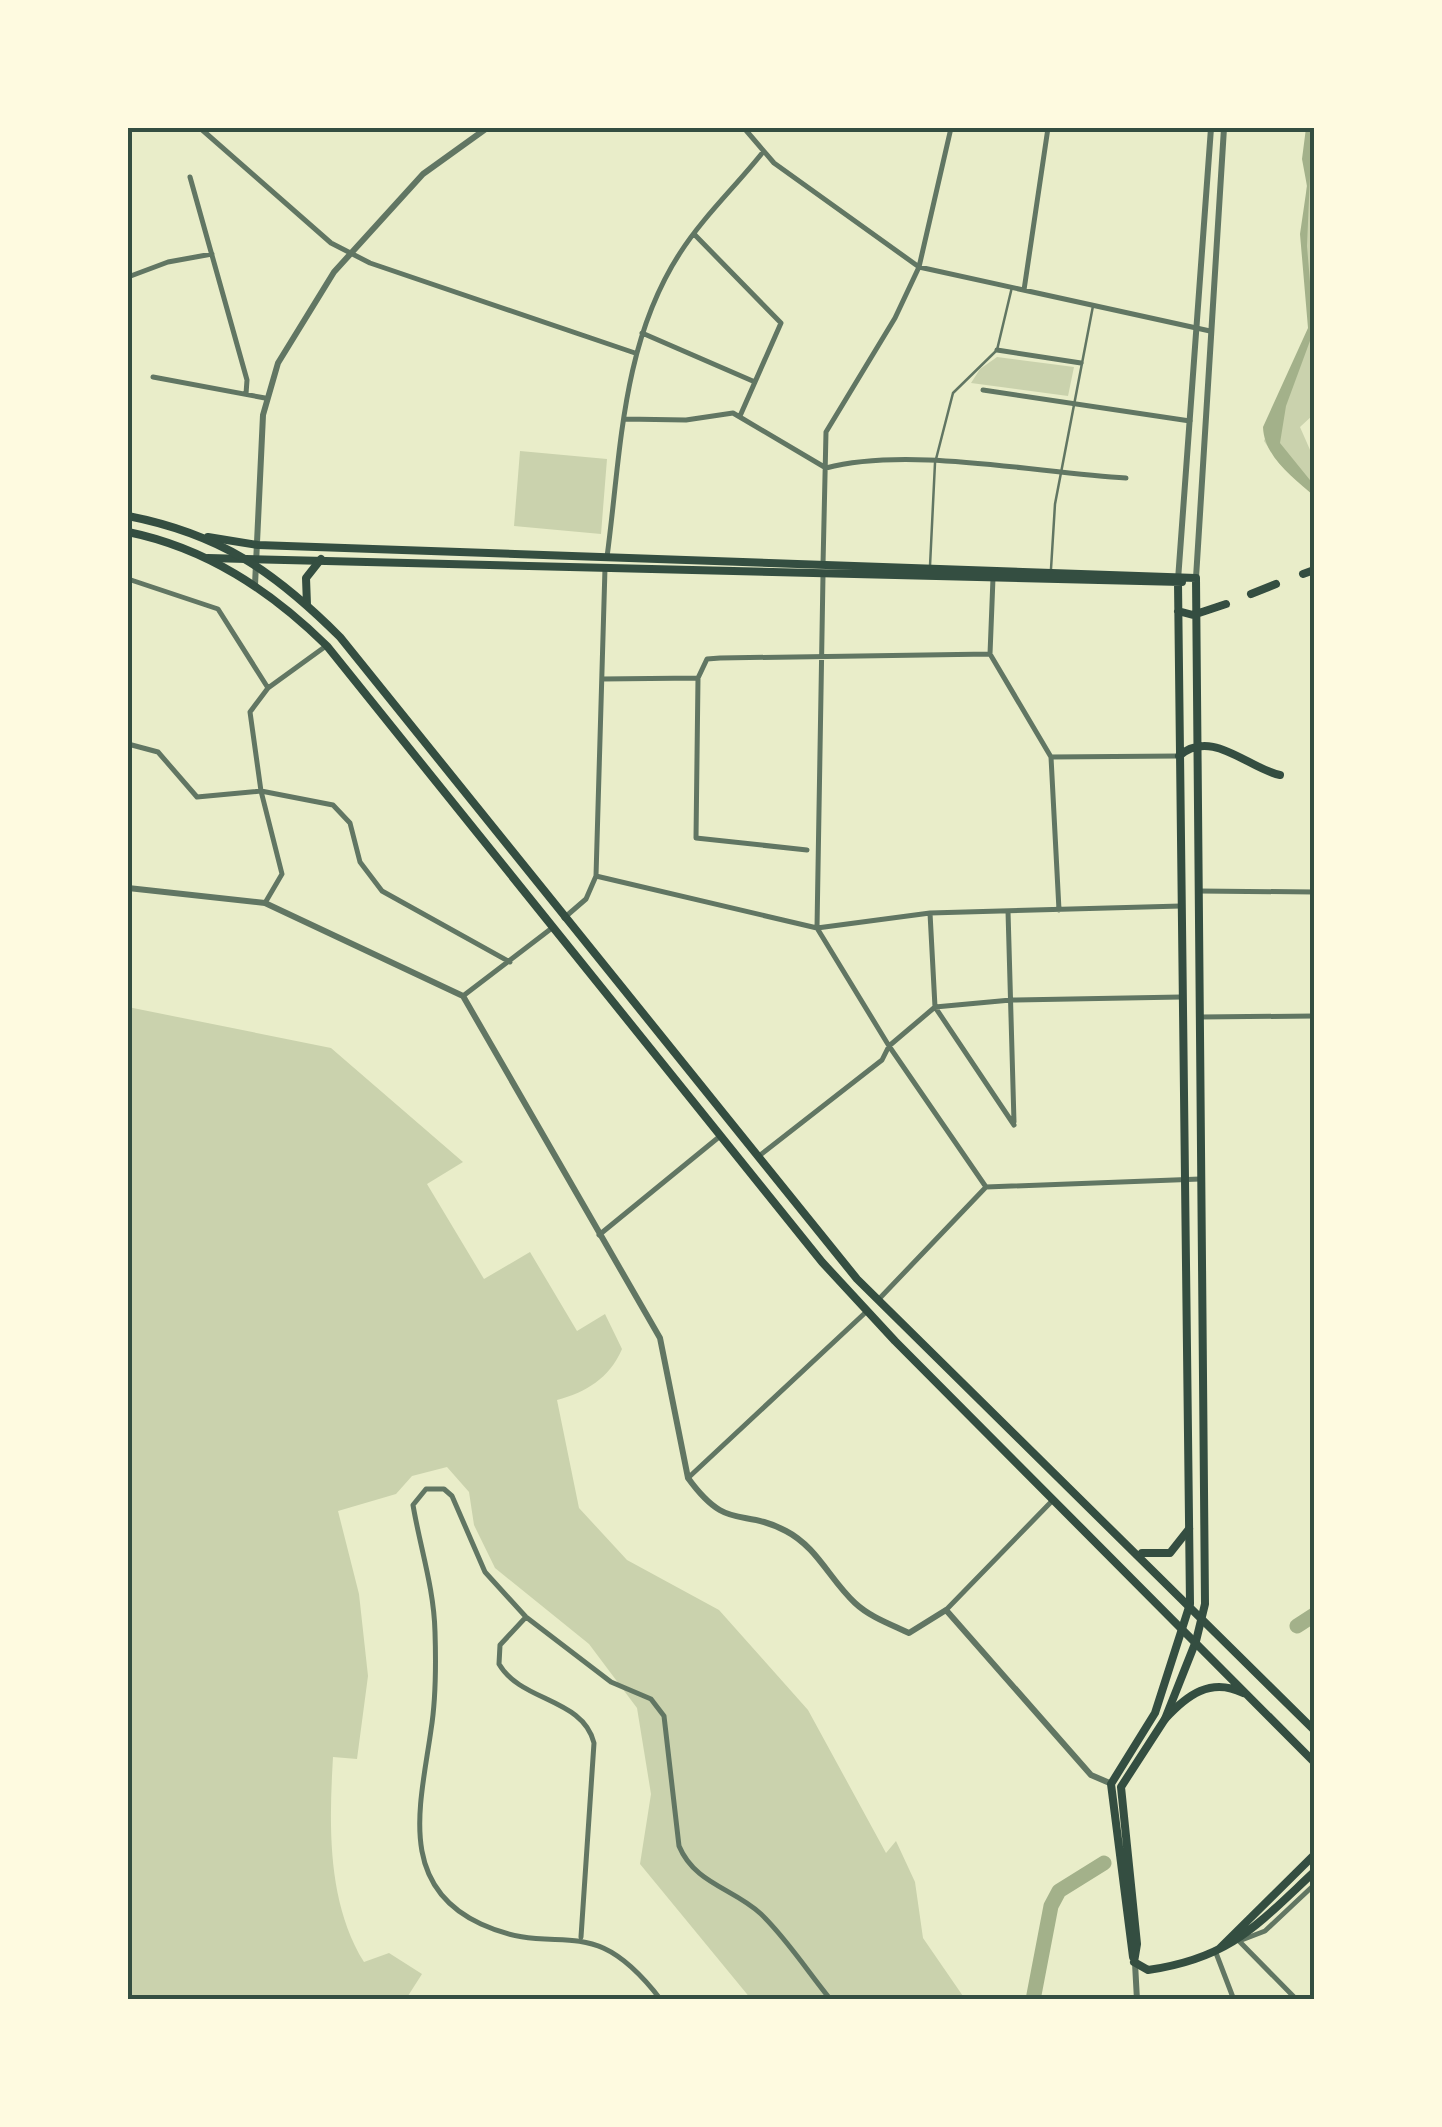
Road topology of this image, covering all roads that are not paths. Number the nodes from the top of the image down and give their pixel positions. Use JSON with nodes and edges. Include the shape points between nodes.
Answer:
{"nodes":[{"id":1,"x":200,"y":128,"type":"edge"},
{"id":2,"x":487,"y":128,"type":"edge"},
{"id":3,"x":744,"y":128,"type":"edge"},
{"id":4,"x":951,"y":128,"type":"edge"},
{"id":5,"x":1048,"y":128,"type":"edge"},
{"id":6,"x":1211,"y":128,"type":"edge"},
{"id":7,"x":1224,"y":128,"type":"edge"},
{"id":8,"x":764,"y":152,"type":"junction"},
{"id":9,"x":190,"y":177,"type":"dead end"},
{"id":10,"x":694,"y":234,"type":"junction"},
{"id":11,"x":212,"y":254,"type":"junction"},
{"id":12,"x":350,"y":254,"type":"junction"},
{"id":13,"x":918,"y":267,"type":"junction"},
{"id":14,"x":128,"y":277,"type":"edge"},
{"id":15,"x":1012,"y":287,"type":"junction"},
{"id":16,"x":1024,"y":290,"type":"junction"},
{"id":17,"x":1093,"y":304,"type":"junction"},
{"id":18,"x":1196,"y":328,"type":"junction"},
{"id":19,"x":1210,"y":331,"type":"junction"},
{"id":20,"x":642,"y":333,"type":"junction"},
{"id":21,"x":997,"y":350,"type":"junction"},
{"id":22,"x":634,"y":353,"type":"junction"},
{"id":23,"x":1081,"y":362,"type":"junction"},
{"id":24,"x":153,"y":377,"type":"dead end"},
{"id":25,"x":755,"y":382,"type":"junction"},
{"id":26,"x":983,"y":390,"type":"dead end"},
{"id":27,"x":246,"y":394,"type":"junction"},
{"id":28,"x":265,"y":398,"type":"junction"},
{"id":29,"x":1073,"y":404,"type":"junction"},
{"id":30,"x":740,"y":416,"type":"junction"},
{"id":31,"x":624,"y":419,"type":"junction"},
{"id":32,"x":1190,"y":420,"type":"junction"},
{"id":33,"x":934,"y":463,"type":"junction"},
{"id":34,"x":826,"y":468,"type":"junction"},
{"id":35,"x":1060,"y":475,"type":"junction"},
{"id":36,"x":1126,"y":478,"type":"dead end"},
{"id":37,"x":128,"y":516,"type":"edge"},
{"id":38,"x":128,"y":532,"type":"edge"},
{"id":39,"x":208,"y":536,"type":"junction"},
{"id":40,"x":258,"y":545,"type":"junction"},
{"id":41,"x":246,"y":557,"type":"junction"},
{"id":42,"x":208,"y":558,"type":"junction"},
{"id":43,"x":321,"y":558,"type":"junction"},
{"id":44,"x":606,"y":559,"type":"junction"},
{"id":45,"x":257,"y":561,"type":"junction"},
{"id":46,"x":930,"y":568,"type":"junction"},
{"id":47,"x":605,"y":570,"type":"junction"},
{"id":48,"x":823,"y":570,"type":"junction"},
{"id":49,"x":1050,"y":570,"type":"junction"},
{"id":50,"x":1314,"y":570,"type":"edge"},
{"id":51,"x":1302,"y":574,"type":"dead end"},
{"id":52,"x":993,"y":578,"type":"junction"},
{"id":53,"x":1178,"y":578,"type":"junction"},
{"id":54,"x":1196,"y":578,"type":"junction"},
{"id":55,"x":128,"y":580,"type":"edge"},
{"id":56,"x":1276,"y":584,"type":"dead end"},
{"id":57,"x":255,"y":585,"type":"junction"},
{"id":58,"x":1251,"y":594,"type":"dead end"},
{"id":59,"x":1226,"y":604,"type":"dead end"},
{"id":60,"x":1178,"y":611,"type":"junction"},
{"id":61,"x":314,"y":612,"type":"junction"},
{"id":62,"x":1196,"y":614,"type":"junction"},
{"id":63,"x":327,"y":646,"type":"junction"},
{"id":64,"x":990,"y":654,"type":"junction"},
{"id":65,"x":822,"y":657,"type":"junction"},
{"id":66,"x":698,"y":678,"type":"junction"},
{"id":67,"x":602,"y":679,"type":"junction"},
{"id":68,"x":268,"y":688,"type":"junction"},
{"id":69,"x":128,"y":744,"type":"edge"},
{"id":70,"x":1198,"y":748,"type":"junction"},
{"id":71,"x":1179,"y":756,"type":"junction"},
{"id":72,"x":1051,"y":757,"type":"junction"},
{"id":73,"x":1280,"y":775,"type":"dead end"},
{"id":74,"x":262,"y":791,"type":"junction"},
{"id":75,"x":808,"y":850,"type":"dead end"},
{"id":76,"x":596,"y":876,"type":"junction"},
{"id":77,"x":128,"y":888,"type":"edge"},
{"id":78,"x":1199,"y":891,"type":"junction"},
{"id":79,"x":1314,"y":892,"type":"edge"},
{"id":80,"x":265,"y":904,"type":"junction"},
{"id":81,"x":1180,"y":906,"type":"junction"},
{"id":82,"x":1059,"y":910,"type":"junction"},
{"id":83,"x":1008,"y":911,"type":"junction"},
{"id":84,"x":930,"y":913,"type":"junction"},
{"id":85,"x":564,"y":918,"type":"junction"},
{"id":86,"x":552,"y":928,"type":"junction"},
{"id":87,"x":817,"y":928,"type":"junction"},
{"id":88,"x":510,"y":962,"type":"junction"},
{"id":89,"x":463,"y":996,"type":"junction"},
{"id":90,"x":1182,"y":997,"type":"junction"},
{"id":91,"x":1011,"y":1000,"type":"junction"},
{"id":92,"x":936,"y":1007,"type":"junction"},
{"id":93,"x":1314,"y":1016,"type":"edge"},
{"id":94,"x":1201,"y":1017,"type":"junction"},
{"id":95,"x":889,"y":1046,"type":"junction"},
{"id":96,"x":732,"y":1127,"type":"junction"},
{"id":97,"x":720,"y":1137,"type":"junction"},
{"id":98,"x":756,"y":1158,"type":"junction"},
{"id":99,"x":1184,"y":1180,"type":"junction"},
{"id":100,"x":1203,"y":1180,"type":"junction"},
{"id":101,"x":986,"y":1187,"type":"junction"},
{"id":102,"x":600,"y":1235,"type":"junction"},
{"id":103,"x":877,"y":1301,"type":"junction"},
{"id":104,"x":866,"y":1312,"type":"junction"},
{"id":105,"x":688,"y":1478,"type":"junction"},
{"id":106,"x":1054,"y":1498,"type":"junction"},
{"id":107,"x":1190,"y":1530,"type":"junction"},
{"id":108,"x":1132,"y":1547,"type":"junction"},
{"id":109,"x":1190,"y":1604,"type":"junction"},
{"id":110,"x":946,"y":1610,"type":"junction"},
{"id":111,"x":526,"y":1617,"type":"junction"},
{"id":112,"x":1203,"y":1618,"type":"junction"},
{"id":113,"x":1185,"y":1630,"type":"junction"},
{"id":114,"x":1196,"y":1641,"type":"junction"},
{"id":115,"x":1254,"y":1700,"type":"junction"},
{"id":116,"x":1166,"y":1719,"type":"junction"},
{"id":117,"x":1314,"y":1730,"type":"edge"},
{"id":118,"x":1314,"y":1762,"type":"edge"},
{"id":119,"x":1116,"y":1786,"type":"junction"},
{"id":120,"x":1314,"y":1855,"type":"edge"},
{"id":121,"x":1314,"y":1872,"type":"edge"},
{"id":122,"x":1314,"y":1885,"type":"edge"},
{"id":123,"x":582,"y":1938,"type":"junction"},
{"id":124,"x":1239,"y":1941,"type":"junction"},
{"id":125,"x":1216,"y":1952,"type":"junction"},
{"id":126,"x":1134,"y":1962,"type":"junction"},
{"id":127,"x":660,"y":2000,"type":"edge"},
{"id":128,"x":831,"y":2000,"type":"edge"},
{"id":129,"x":1138,"y":2000,"type":"edge"},
{"id":130,"x":1234,"y":2000,"type":"edge"},
{"id":131,"x":1297,"y":2000,"type":"edge"}],
"edges":[{"from":1,"to":12,"type":"street"},
{"from":2,"to":12,"type":"street","via":[[422,174]]},
{"from":3,"to":8,"type":"street"},
{"from":4,"to":13,"type":"street"},
{"from":5,"to":16,"type":"street"},
{"from":6,"to":18,"type":"street"},
{"from":7,"to":19,"type":"street"},
{"from":8,"to":10,"type":"street"},
{"from":8,"to":13,"type":"street"},
{"from":9,"to":11,"type":"street"},
{"from":10,"to":20,"type":"street"},
{"from":10,"to":25,"type":"street","via":[[781,324]]},
{"from":11,"to":14,"type":"street"},
{"from":11,"to":27,"type":"street"},
{"from":12,"to":22,"type":"street"},
{"from":12,"to":28,"type":"street","via":[[288,345]]},
{"from":13,"to":15,"type":"street"},
{"from":13,"to":34,"type":"street","via":[[826,432]]},
{"from":15,"to":16,"type":"street"},
{"from":15,"to":21,"type":"lane"},
{"from":16,"to":17,"type":"street"},
{"from":17,"to":18,"type":"street"},
{"from":17,"to":23,"type":"lane"},
{"from":18,"to":19,"type":"street"},
{"from":18,"to":32,"type":"street"},
{"from":19,"to":54,"type":"street"},
{"from":20,"to":22,"type":"street"},
{"from":20,"to":25,"type":"street"},
{"from":21,"to":23,"type":"street"},
{"from":21,"to":33,"type":"lane","via":[[953,393]]},
{"from":22,"to":31,"type":"street"},
{"from":23,"to":29,"type":"lane"},
{"from":24,"to":27,"type":"street"},
{"from":25,"to":30,"type":"street"},
{"from":26,"to":29,"type":"street"},
{"from":27,"to":28,"type":"street"},
{"from":28,"to":40,"type":"street"},
{"from":29,"to":32,"type":"street"},
{"from":29,"to":35,"type":"lane"},
{"from":30,"to":31,"type":"street"},
{"from":30,"to":34,"type":"street"},
{"from":31,"to":44,"type":"street"},
{"from":32,"to":53,"type":"street"},
{"from":33,"to":34,"type":"street","via":[[855,460]]},
{"from":33,"to":35,"type":"street"},
{"from":33,"to":46,"type":"lane"},
{"from":34,"to":48,"type":"street"},
{"from":35,"to":36,"type":"street"},
{"from":35,"to":49,"type":"lane"},
{"from":37,"to":39,"type":"main road"},
{"from":38,"to":42,"type":"main road"},
{"from":39,"to":40,"type":"main road"},
{"from":39,"to":41,"type":"main road"},
{"from":40,"to":44,"type":"main road"},
{"from":40,"to":45,"type":"street"},
{"from":41,"to":42,"type":"main road"},
{"from":41,"to":45,"type":"main road"},
{"from":42,"to":57,"type":"main road"},
{"from":43,"to":45,"type":"main road"},
{"from":43,"to":47,"type":"main road"},
{"from":43,"to":61,"type":"main road","via":[[304,586]]},
{"from":44,"to":47,"type":"street"},
{"from":44,"to":48,"type":"main road"},
{"from":45,"to":57,"type":"street"},
{"from":45,"to":61,"type":"main road"},
{"from":46,"to":48,"type":"main road"},
{"from":46,"to":49,"type":"main road"},
{"from":47,"to":48,"type":"main road"},
{"from":47,"to":67,"type":"street"},
{"from":48,"to":52,"type":"main road"},
{"from":48,"to":65,"type":"street"},
{"from":49,"to":53,"type":"main road"},
{"from":50,"to":51,"type":"main road"},
{"from":52,"to":53,"type":"main road"},
{"from":52,"to":64,"type":"street"},
{"from":53,"to":54,"type":"main road"},
{"from":53,"to":60,"type":"main road"},
{"from":54,"to":62,"type":"main road"},
{"from":55,"to":68,"type":"street","via":[[218,609]]},
{"from":56,"to":58,"type":"main road"},
{"from":57,"to":63,"type":"main road"},
{"from":59,"to":62,"type":"main road"},
{"from":60,"to":62,"type":"main road"},
{"from":60,"to":71,"type":"main road"},
{"from":61,"to":85,"type":"main road","via":[[375,678]]},
{"from":62,"to":70,"type":"main road"},
{"from":63,"to":68,"type":"street"},
{"from":63,"to":86,"type":"main road"},
{"from":64,"to":65,"type":"street"},
{"from":64,"to":72,"type":"street"},
{"from":65,"to":66,"type":"street","via":[[707,659]]},
{"from":65,"to":87,"type":"street"},
{"from":66,"to":67,"type":"street"},
{"from":66,"to":75,"type":"street","via":[[696,838]]},
{"from":67,"to":76,"type":"street"},
{"from":68,"to":74,"type":"street","via":[[249,721]]},
{"from":69,"to":74,"type":"street","via":[[158,752],[197,798]]},
{"from":70,"to":71,"type":"main road"},
{"from":70,"to":73,"type":"main road","via":[[1232,750]]},
{"from":70,"to":78,"type":"main road"},
{"from":71,"to":72,"type":"street"},
{"from":71,"to":81,"type":"main road"},
{"from":72,"to":82,"type":"street"},
{"from":74,"to":80,"type":"street","via":[[282,874]]},
{"from":74,"to":88,"type":"street","via":[[333,805],[350,823],[360,862],[382,891]]},
{"from":76,"to":85,"type":"street","via":[[586,898]]},
{"from":76,"to":87,"type":"street"},
{"from":77,"to":80,"type":"street"},
{"from":78,"to":79,"type":"street"},
{"from":78,"to":94,"type":"main road"},
{"from":80,"to":89,"type":"street"},
{"from":81,"to":82,"type":"street"},
{"from":81,"to":90,"type":"main road"},
{"from":82,"to":83,"type":"street"},
{"from":83,"to":84,"type":"street"},
{"from":83,"to":91,"type":"street"},
{"from":84,"to":87,"type":"street"},
{"from":84,"to":92,"type":"street"},
{"from":85,"to":96,"type":"main road"},
{"from":86,"to":88,"type":"street"},
{"from":86,"to":97,"type":"main road"},
{"from":87,"to":95,"type":"street"},
{"from":88,"to":89,"type":"street"},
{"from":89,"to":102,"type":"street"},
{"from":90,"to":91,"type":"street"},
{"from":90,"to":99,"type":"main road"},
{"from":91,"to":92,"type":"street"},
{"from":91,"to":92,"type":"street","via":[[1014,1125]]},
{"from":92,"to":95,"type":"street"},
{"from":93,"to":94,"type":"street"},
{"from":94,"to":100,"type":"main road"},
{"from":95,"to":98,"type":"street","via":[[882,1060]]},
{"from":95,"to":101,"type":"street"},
{"from":96,"to":97,"type":"main road"},
{"from":96,"to":98,"type":"main road"},
{"from":97,"to":102,"type":"street"},
{"from":97,"to":104,"type":"main road"},
{"from":98,"to":103,"type":"main road"},
{"from":99,"to":100,"type":"street"},
{"from":99,"to":101,"type":"street"},
{"from":99,"to":107,"type":"main road"},
{"from":100,"to":112,"type":"main road"},
{"from":101,"to":103,"type":"street"},
{"from":102,"to":105,"type":"street","via":[[660,1338]]},
{"from":103,"to":108,"type":"main road"},
{"from":104,"to":105,"type":"street"},
{"from":104,"to":106,"type":"main road"},
{"from":105,"to":110,"type":"street","via":[[724,1514],[773,1525],[802,1542],[870,1615],[909,1632]]},
{"from":106,"to":110,"type":"street"},
{"from":106,"to":113,"type":"main road"},
{"from":107,"to":108,"type":"main road","via":[[1170,1553],[1152,1556]]},
{"from":107,"to":109,"type":"main road"},
{"from":108,"to":109,"type":"main road"},
{"from":109,"to":112,"type":"main road"},
{"from":109,"to":113,"type":"main road"},
{"from":110,"to":119,"type":"street","via":[[1091,1775]]},
{"from":111,"to":123,"type":"street","via":[[500,1644],[499,1664],[515,1683],[585,1722],[594,1743]]},
{"from":111,"to":123,"type":"street","via":[[484,1572],[452,1496],[436,1487],[416,1496],[435,1632],[432,1726],[416,1825],[427,1868],[452,1906],[490,1928]]},
{"from":111,"to":128,"type":"street","via":[[611,1682],[651,1699],[664,1716],[679,1846],[687,1865],[766,1918]]},
{"from":112,"to":114,"type":"main road"},
{"from":112,"to":117,"type":"main road"},
{"from":113,"to":114,"type":"main road"},
{"from":113,"to":119,"type":"main road","via":[[1150,1724]]},
{"from":114,"to":115,"type":"main road"},
{"from":114,"to":116,"type":"main road"},
{"from":115,"to":116,"type":"main road","via":[[1210,1687]]},
{"from":115,"to":118,"type":"main road"},
{"from":116,"to":119,"type":"main road"},
{"from":119,"to":126,"type":"main road"},
{"from":120,"to":125,"type":"main road"},
{"from":121,"to":124,"type":"main road"},
{"from":122,"to":124,"type":"street","via":[[1265,1931]]},
{"from":123,"to":127,"type":"street","via":[[630,1962]]},
{"from":124,"to":125,"type":"main road"},
{"from":124,"to":131,"type":"street"},
{"from":125,"to":126,"type":"main road","via":[[1148,1970]]},
{"from":125,"to":130,"type":"street"},
{"from":126,"to":129,"type":"street"}]}
